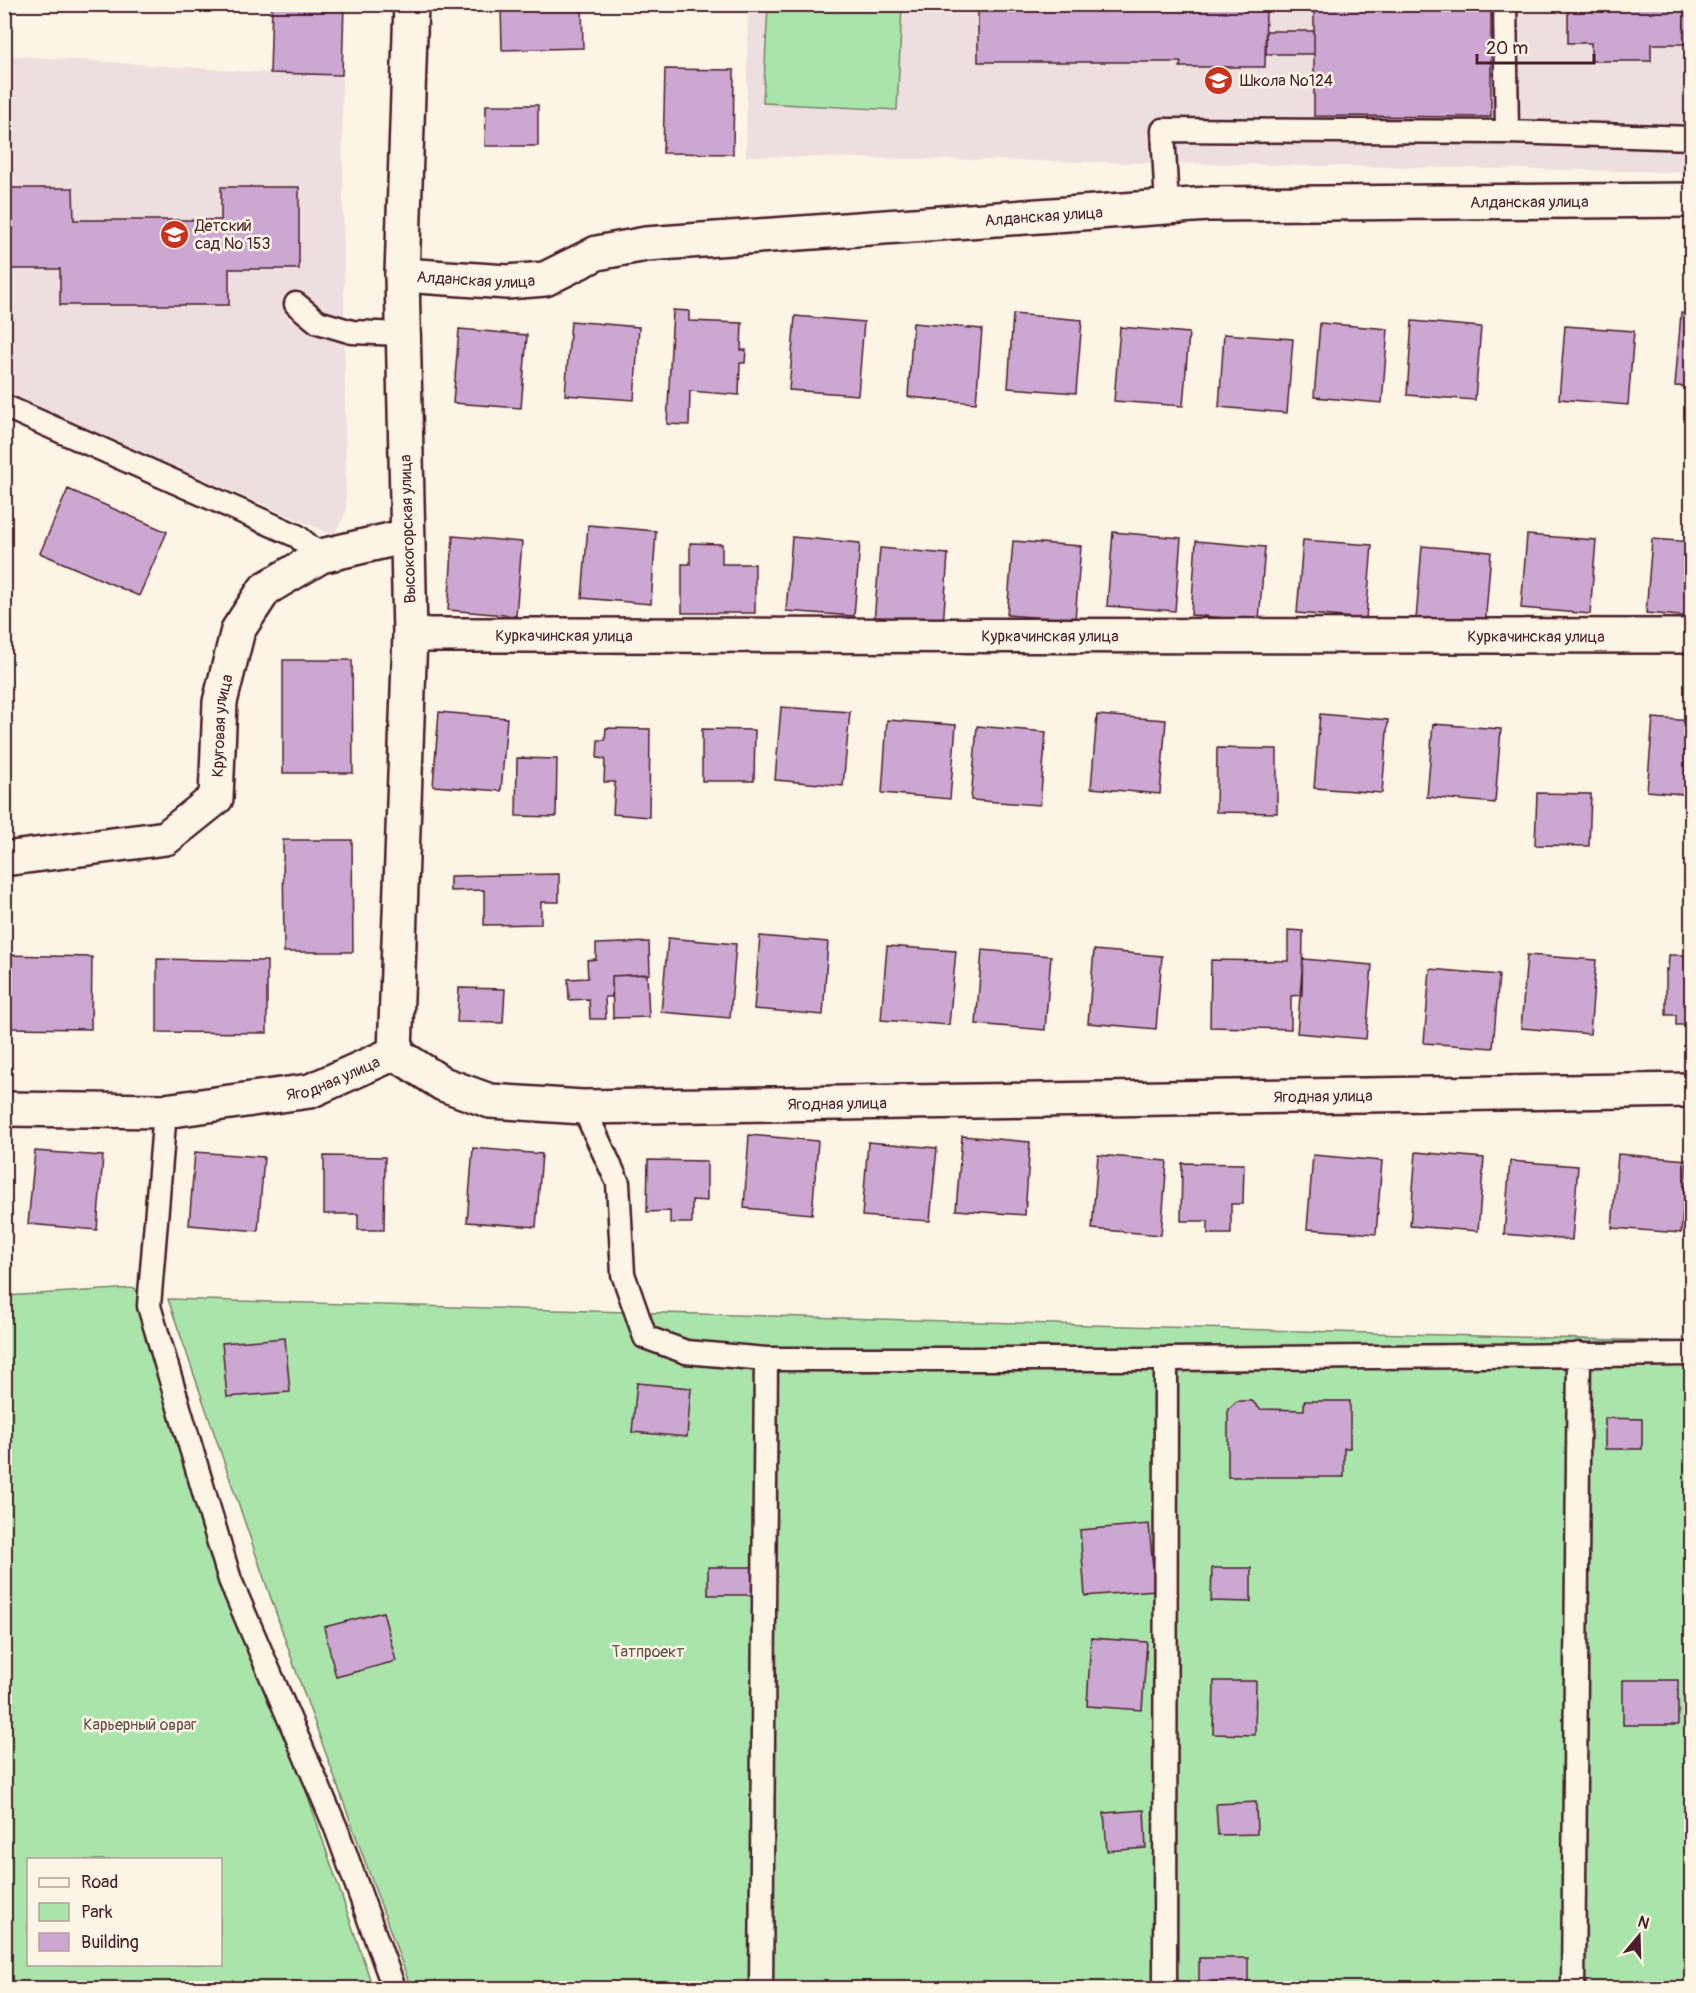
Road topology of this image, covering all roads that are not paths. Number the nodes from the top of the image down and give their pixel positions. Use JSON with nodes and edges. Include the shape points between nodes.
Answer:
{"nodes":[{"id":1,"x":411,"y":4,"type":"edge"},
{"id":2,"x":1505,"y":4,"type":"edge"},
{"id":3,"x":1507,"y":132,"type":"junction"},
{"id":4,"x":1692,"y":138,"type":"edge"},
{"id":5,"x":1692,"y":200,"type":"edge"},
{"id":6,"x":1167,"y":207,"type":"junction"},
{"id":7,"x":402,"y":276,"type":"junction"},
{"id":8,"x":296,"y":304,"type":"dead end"},
{"id":9,"x":402,"y":334,"type":"junction"},
{"id":10,"x":4,"y":406,"type":"edge"},
{"id":11,"x":407,"y":536,"type":"junction"},
{"id":12,"x":321,"y":556,"type":"junction"},
{"id":13,"x":410,"y":635,"type":"junction"},
{"id":14,"x":1692,"y":636,"type":"edge"},
{"id":15,"x":4,"y":859,"type":"edge"},
{"id":16,"x":395,"y":1053,"type":"junction"},
{"id":17,"x":1692,"y":1090,"type":"edge"},
{"id":18,"x":583,"y":1107,"type":"junction"},
{"id":19,"x":4,"y":1109,"type":"edge"},
{"id":20,"x":165,"y":1111,"type":"junction"},
{"id":21,"x":1692,"y":1353,"type":"edge"},
{"id":22,"x":1580,"y":1354,"type":"junction"},
{"id":23,"x":766,"y":1359,"type":"junction"},
{"id":24,"x":1166,"y":1359,"type":"junction"},
{"id":25,"x":394,"y":1989,"type":"edge"},
{"id":26,"x":761,"y":1989,"type":"edge"},
{"id":27,"x":1165,"y":1989,"type":"edge"},
{"id":28,"x":1573,"y":1989,"type":"edge"}],
"edges":[{"from":1,"to":7,"type":"street","name":"Высокогорская улица"},
{"from":2,"to":3,"type":"lane"},
{"from":3,"to":4,"type":"lane"},
{"from":3,"to":6,"type":"lane","via":[[1163,130]]},
{"from":5,"to":6,"type":"street","name":"Алданская улица"},
{"from":6,"to":7,"type":"street","name":"Алданская улица","via":[[646,244],[597,253],[545,279],[507,282]]},
{"from":7,"to":9,"type":"street","name":"Высокогорская улица"},
{"from":8,"to":9,"type":"lane","via":[[318,322],[352,332]]},
{"from":9,"to":11,"type":"street","name":"Высокогорская улица"},
{"from":10,"to":12,"type":"lane","via":[[297,536]]},
{"from":11,"to":12,"type":"street","name":"Круговая улица"},
{"from":11,"to":13,"type":"street","name":"Высокогорская улица"},
{"from":12,"to":15,"type":"street","name":"Круговая улица","via":[[265,589],[238,630],[219,702],[216,798],[166,838]]},
{"from":13,"to":14,"type":"street","name":"Куркачинская улица"},
{"from":13,"to":16,"type":"street","name":"Высокогорская улица"},
{"from":16,"to":18,"type":"street","name":"Ягодная улица","via":[[443,1084],[490,1101]]},
{"from":16,"to":20,"type":"street","name":"Ягодная улица","via":[[310,1092]]},
{"from":17,"to":18,"type":"street","name":"Ягодная улица"},
{"from":18,"to":23,"type":"lane","via":[[618,1183],[623,1274],[645,1337],[686,1352]]},
{"from":19,"to":20,"type":"street","name":"Ягодная улица"},
{"from":20,"to":25,"type":"lane","via":[[149,1306],[230,1580],[336,1828]]},
{"from":21,"to":22,"type":"lane"},
{"from":22,"to":24,"type":"lane"},
{"from":22,"to":28,"type":"lane"},
{"from":23,"to":24,"type":"lane"},
{"from":23,"to":26,"type":"lane"},
{"from":24,"to":27,"type":"lane"}]}
